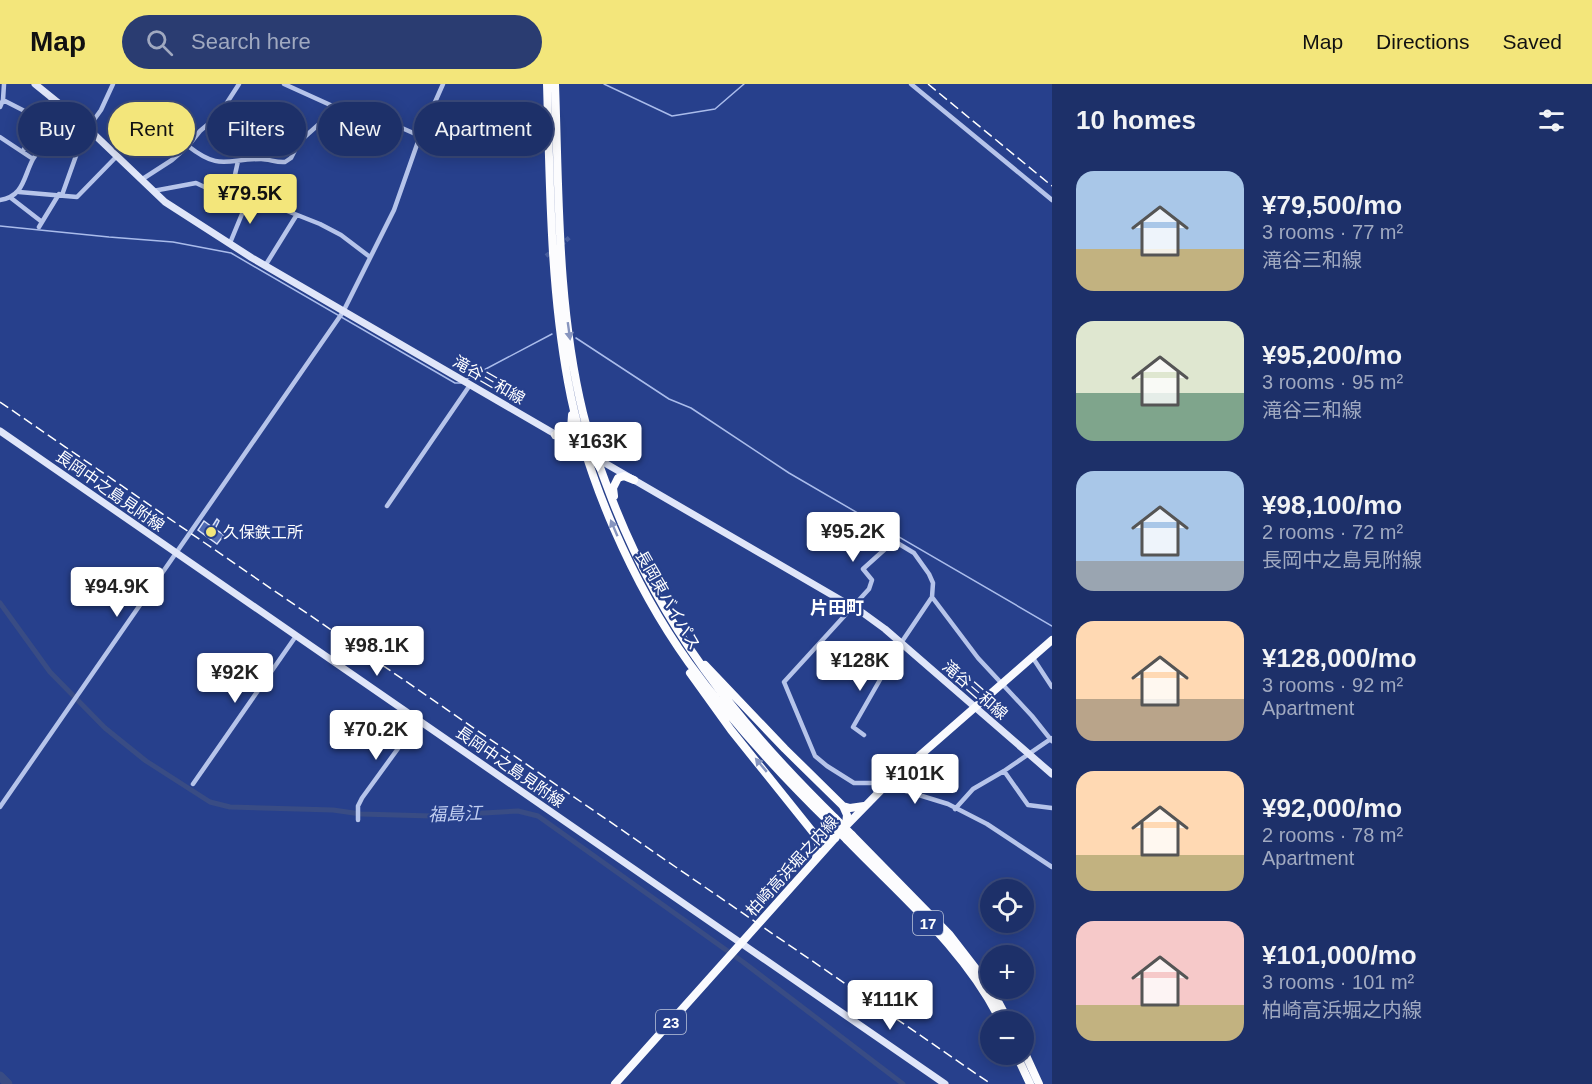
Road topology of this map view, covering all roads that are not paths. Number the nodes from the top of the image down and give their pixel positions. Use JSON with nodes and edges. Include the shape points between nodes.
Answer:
{"nodes":[{"id":1,"x":3,"y":84,"type":"edge"},
{"id":2,"x":48,"y":84,"type":"edge"},
{"id":3,"x":112,"y":84,"type":"edge"},
{"id":4,"x":239,"y":84,"type":"edge"},
{"id":5,"x":284,"y":84,"type":"edge"},
{"id":6,"x":443,"y":84,"type":"edge"},
{"id":7,"x":547,"y":84,"type":"edge"},
{"id":8,"x":555,"y":84,"type":"edge"},
{"id":9,"x":911,"y":84,"type":"edge"},
{"id":10,"x":38,"y":86,"type":"edge"},
{"id":11,"x":52,"y":98,"type":"junction"},
{"id":12,"x":3,"y":100,"type":"junction"},
{"id":13,"x":50,"y":102,"type":"edge"},
{"id":14,"x":57,"y":102,"type":"edge"},
{"id":15,"x":324,"y":102,"type":"edge"},
{"id":16,"x":435,"y":102,"type":"edge"},
{"id":17,"x":0,"y":107,"type":"edge"},
{"id":18,"x":18,"y":108,"type":"edge"},
{"id":19,"x":96,"y":118,"type":"edge"},
{"id":20,"x":318,"y":125,"type":"edge"},
{"id":21,"x":96,"y":136,"type":"edge"},
{"id":22,"x":0,"y":137,"type":"edge"},
{"id":23,"x":195,"y":137,"type":"edge"},
{"id":24,"x":18,"y":148,"type":"edge"},
{"id":25,"x":108,"y":148,"type":"edge"},
{"id":26,"x":195,"y":151,"type":"edge"},
{"id":27,"x":414,"y":153,"type":"edge"},
{"id":28,"x":29,"y":156,"type":"edge"},
{"id":29,"x":35,"y":156,"type":"edge"},
{"id":30,"x":76,"y":156,"type":"edge"},
{"id":31,"x":117,"y":156,"type":"joint"},
{"id":32,"x":177,"y":156,"type":"edge"},
{"id":33,"x":33,"y":159,"type":"junction"},
{"id":34,"x":238,"y":161,"type":"junction"},
{"id":35,"x":141,"y":180,"type":"junction"},
{"id":36,"x":153,"y":191,"type":"junction"},
{"id":37,"x":19,"y":192,"type":"junction"},
{"id":38,"x":231,"y":193,"type":"junction"},
{"id":39,"x":60,"y":195,"type":"junction"},
{"id":40,"x":249,"y":197,"type":"junction"},
{"id":41,"x":11,"y":198,"type":"junction"},
{"id":42,"x":0,"y":200,"type":"edge"},
{"id":43,"x":1052,"y":200,"type":"edge"},
{"id":44,"x":296,"y":216,"type":"junction"},
{"id":45,"x":230,"y":243,"type":"junction"},
{"id":46,"x":370,"y":257,"type":"junction"},
{"id":47,"x":553,"y":257,"type":"junction"},
{"id":48,"x":265,"y":266,"type":"junction"},
{"id":49,"x":343,"y":312,"type":"junction"},
{"id":50,"x":470,"y":385,"type":"junction"},
{"id":51,"x":0,"y":431,"type":"edge"},
{"id":52,"x":555,"y":435,"type":"junction"},
{"id":53,"x":586,"y":452,"type":"junction"},
{"id":54,"x":597,"y":459,"type":"junction"},
{"id":55,"x":634,"y":480,"type":"junction"},
{"id":56,"x":387,"y":506,"type":"dead end"},
{"id":57,"x":176,"y":553,"type":"junction"},
{"id":58,"x":932,"y":597,"type":"junction"},
{"id":59,"x":853,"y":608,"type":"junction"},
{"id":60,"x":672,"y":624,"type":"junction"},
{"id":61,"x":296,"y":636,"type":"junction"},
{"id":62,"x":1052,"y":640,"type":"edge"},
{"id":63,"x":901,"y":643,"type":"junction"},
{"id":64,"x":1032,"y":658,"type":"junction"},
{"id":65,"x":1002,"y":684,"type":"junction"},
{"id":66,"x":710,"y":685,"type":"junction"},
{"id":67,"x":1052,"y":687,"type":"edge"},
{"id":68,"x":975,"y":708,"type":"junction"},
{"id":69,"x":418,"y":721,"type":"junction"},
{"id":70,"x":864,"y":735,"type":"dead end"},
{"id":71,"x":1051,"y":739,"type":"edge"},
{"id":72,"x":1028,"y":754,"type":"junction"},
{"id":73,"x":1004,"y":771,"type":"junction"},
{"id":74,"x":1052,"y":774,"type":"edge"},
{"id":75,"x":193,"y":784,"type":"dead end"},
{"id":76,"x":886,"y":785,"type":"junction"},
{"id":77,"x":843,"y":806,"type":"junction"},
{"id":78,"x":864,"y":806,"type":"junction"},
{"id":79,"x":0,"y":807,"type":"edge"},
{"id":80,"x":956,"y":808,"type":"junction"},
{"id":81,"x":1052,"y":808,"type":"edge"},
{"id":82,"x":358,"y":819,"type":"dead end"},
{"id":83,"x":846,"y":825,"type":"junction"},
{"id":84,"x":816,"y":836,"type":"junction"},
{"id":85,"x":835,"y":838,"type":"junction"},
{"id":86,"x":849,"y":838,"type":"junction"},
{"id":87,"x":816,"y":858,"type":"junction"},
{"id":88,"x":1052,"y":867,"type":"edge"},
{"id":89,"x":738,"y":945,"type":"junction"},
{"id":90,"x":980,"y":974,"type":"edge"},
{"id":91,"x":997,"y":1011,"type":"edge"},
{"id":92,"x":1021,"y":1065,"type":"edge"},
{"id":93,"x":1030,"y":1065,"type":"edge"},
{"id":94,"x":615,"y":1084,"type":"edge"},
{"id":95,"x":945,"y":1084,"type":"edge"},
{"id":96,"x":1030,"y":1084,"type":"edge"},
{"id":97,"x":1039,"y":1084,"type":"edge"}],
"edges":[{"from":1,"to":12,"type":"street"},
{"from":2,"to":10,"type":"street","via":[[46,88]]},
{"from":3,"to":19,"type":"street"},
{"from":4,"to":23,"type":"street","via":[[219,115]]},
{"from":5,"to":15,"type":"street"},
{"from":6,"to":16,"type":"street"},
{"from":7,"to":47,"type":"highway","name":"長岡東バイパス"},
{"from":8,"to":54,"type":"highway","name":"長岡東バイパス","one_way":true,"via":[[565,306],[583,412]]},
{"from":9,"to":43,"type":"street"},
{"from":10,"to":11,"type":"main road","name":"滝谷三和線"},
{"from":11,"to":13,"type":"street"},
{"from":11,"to":14,"type":"main road","name":"滝谷三和線"},
{"from":12,"to":17,"type":"street"},
{"from":12,"to":18,"type":"street"},
{"from":20,"to":34,"type":"street","via":[[299,142],[288,161]]},
{"from":21,"to":25,"type":"main road","name":"滝谷三和線"},
{"from":22,"to":24,"type":"street"},
{"from":26,"to":34,"type":"street","via":[[212,162]]},
{"from":27,"to":46,"type":"street","via":[[394,210]]},
{"from":28,"to":33,"type":"street"},
{"from":29,"to":33,"type":"street"},
{"from":30,"to":39,"type":"street"},
{"from":31,"to":35,"type":"main road","name":"滝谷三和線"},
{"from":31,"to":39,"type":"street","via":[[77,197]]},
{"from":32,"to":35,"type":"street"},
{"from":33,"to":37,"type":"street"},
{"from":34,"to":38,"type":"street"},
{"from":35,"to":36,"type":"main road","name":"滝谷三和線"},
{"from":36,"to":38,"type":"street","via":[[196,183]]},
{"from":36,"to":45,"type":"main road","name":"滝谷三和線"},
{"from":37,"to":39,"type":"street"},
{"from":37,"to":41,"type":"street"},
{"from":38,"to":40,"type":"street"},
{"from":39,"to":41,"type":"street","via":[[40,225]]},
{"from":40,"to":44,"type":"street"},
{"from":40,"to":45,"type":"street"},
{"from":41,"to":42,"type":"street"},
{"from":44,"to":46,"type":"street","via":[[341,235]]},
{"from":44,"to":48,"type":"street"},
{"from":45,"to":48,"type":"main road","name":"滝谷三和線"},
{"from":46,"to":49,"type":"street"},
{"from":47,"to":52,"type":"highway","via":[[559,344],[573,422],[568,432]]},
{"from":47,"to":53,"type":"highway","name":"長岡東バイパス","via":[[570,394]]},
{"from":48,"to":49,"type":"main road","name":"滝谷三和線"},
{"from":49,"to":50,"type":"main road","name":"滝谷三和線"},
{"from":49,"to":57,"type":"street"},
{"from":50,"to":52,"type":"main road","name":"滝谷三和線"},
{"from":50,"to":56,"type":"street"},
{"from":51,"to":57,"type":"main road","name":"長岡中之島見附線"},
{"from":52,"to":53,"type":"main road","name":"滝谷三和線"},
{"from":53,"to":54,"type":"main road","name":"滝谷三和線"},
{"from":66,"to":53,"type":"highway","name":"長岡東バイパス","one_way":true,"via":[[680,656],[623,548]]},
{"from":54,"to":55,"type":"main road","name":"滝谷三和線"},
{"from":54,"to":60,"type":"highway","name":"長岡東バイパス","via":[[640,566]]},
{"from":55,"to":59,"type":"main road","name":"滝谷三和線"},
{"from":55,"to":60,"type":"highway","via":[[618,478],[613,493]]},
{"from":57,"to":61,"type":"main road","name":"長岡中之島見附線"},
{"from":57,"to":79,"type":"street"},
{"from":58,"to":59,"type":"street","via":[[932,578],[914,553],[894,541],[862,569],[872,583]]},
{"from":58,"to":63,"type":"street"},
{"from":58,"to":65,"type":"street"},
{"from":59,"to":63,"type":"main road","name":"滝谷三和線"},
{"from":59,"to":76,"type":"street","via":[[784,682],[820,761],[854,783]]},
{"from":60,"to":66,"type":"highway","name":"長岡東バイパス"},
{"from":61,"to":69,"type":"main road","name":"長岡中之島見附線"},
{"from":61,"to":75,"type":"street"},
{"from":62,"to":64,"type":"main road","name":"柏崎高浜堀之内線","number":"23"},
{"from":63,"to":68,"type":"main road","name":"滝谷三和線"},
{"from":63,"to":70,"type":"street","via":[[853,727]]},
{"from":64,"to":65,"type":"main road","name":"柏崎高浜堀之内線","number":"23"},
{"from":64,"to":67,"type":"street"},
{"from":65,"to":68,"type":"main road","name":"柏崎高浜堀之内線","number":"23"},
{"from":65,"to":71,"type":"street"},
{"from":66,"to":77,"type":"highway","via":[[766,730]]},
{"from":84,"to":66,"type":"highway","one_way":true},
{"from":66,"to":86,"type":"highway","number":"17","bridge":true},
{"from":68,"to":72,"type":"main road","name":"滝谷三和線"},
{"from":68,"to":76,"type":"main road","name":"柏崎高浜堀之内線","number":"23"},
{"from":69,"to":82,"type":"street","via":[[362,798]]},
{"from":69,"to":89,"type":"main road","name":"長岡中之島見附線"},
{"from":71,"to":72,"type":"street"},
{"from":72,"to":73,"type":"street"},
{"from":72,"to":74,"type":"main road","name":"滝谷三和線"},
{"from":73,"to":80,"type":"street","via":[[973,789]]},
{"from":73,"to":81,"type":"street","via":[[1028,805]]},
{"from":76,"to":78,"type":"main road","name":"柏崎高浜堀之内線","number":"23"},
{"from":76,"to":80,"type":"street"},
{"from":77,"to":78,"type":"highway"},
{"from":77,"to":83,"type":"highway"},
{"from":78,"to":83,"type":"main road","name":"柏崎高浜堀之内線","number":"23"},
{"from":80,"to":88,"type":"street"},
{"from":83,"to":85,"type":"main road","name":"柏崎高浜堀之内線","number":"23"},
{"from":84,"to":85,"type":"highway"},
{"from":84,"to":87,"type":"highway"},
{"from":85,"to":87,"type":"main road","name":"柏崎高浜堀之内線","number":"23"},
{"from":86,"to":90,"type":"highway","number":"17","via":[[954,939]]},
{"from":86,"to":91,"type":"highway","number":"17","via":[[958,957]]},
{"from":87,"to":89,"type":"main road","name":"柏崎高浜堀之内線","number":"23"},
{"from":89,"to":94,"type":"main road","number":"23"},
{"from":89,"to":95,"type":"main road","name":"長岡中之島見附線"},
{"from":92,"to":96,"type":"highway"},
{"from":93,"to":97,"type":"highway"}]}
